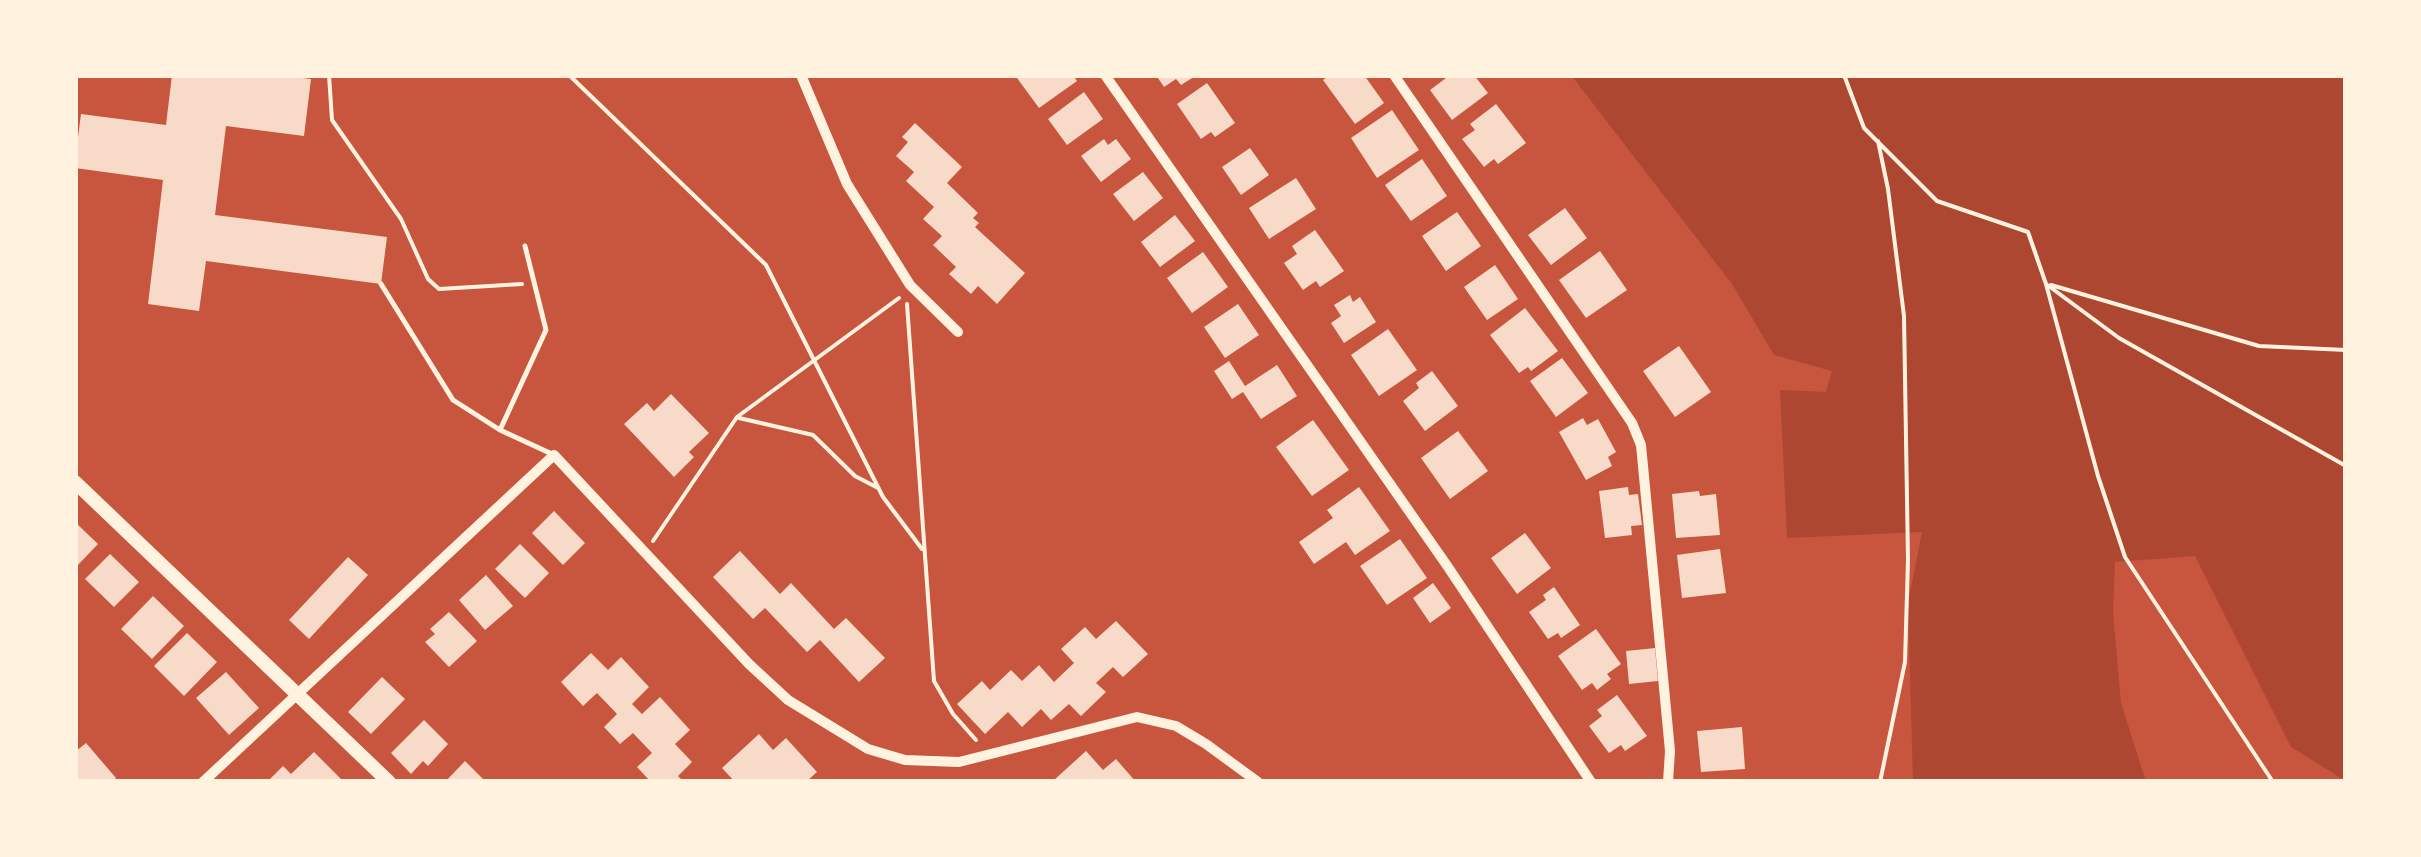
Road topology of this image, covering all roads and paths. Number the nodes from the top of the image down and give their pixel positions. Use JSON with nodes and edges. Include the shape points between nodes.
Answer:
{"nodes":[{"id":1,"x":329,"y":75,"type":"edge"},
{"id":2,"x":569,"y":75,"type":"edge"},
{"id":3,"x":801,"y":75,"type":"edge"},
{"id":4,"x":1105,"y":75,"type":"edge"},
{"id":5,"x":1412,"y":75,"type":"edge"},
{"id":6,"x":1844,"y":75,"type":"edge"},
{"id":7,"x":1397,"y":79,"type":"edge"},
{"id":8,"x":1878,"y":141,"type":"junction"},
{"id":9,"x":524,"y":246,"type":"dead end"},
{"id":10,"x":534,"y":282,"type":"junction"},
{"id":11,"x":381,"y":284,"type":"dead end"},
{"id":12,"x":2046,"y":284,"type":"junction"},
{"id":13,"x":958,"y":332,"type":"dead end"},
{"id":14,"x":2346,"y":350,"type":"edge"},
{"id":15,"x":814,"y":359,"type":"junction"},
{"id":16,"x":736,"y":417,"type":"junction"},
{"id":17,"x":500,"y":430,"type":"junction"},
{"id":18,"x":554,"y":455,"type":"junction"},
{"id":19,"x":2346,"y":466,"type":"edge"},
{"id":20,"x":75,"y":482,"type":"edge"},
{"id":21,"x":878,"y":488,"type":"junction"},
{"id":22,"x":922,"y":549,"type":"junction"},
{"id":23,"x":645,"y":552,"type":"junction"},
{"id":24,"x":298,"y":695,"type":"junction"},
{"id":25,"x":988,"y":753,"type":"junction"},
{"id":26,"x":203,"y":782,"type":"edge"},
{"id":27,"x":389,"y":782,"type":"edge"},
{"id":28,"x":1258,"y":782,"type":"edge"},
{"id":29,"x":1591,"y":782,"type":"edge"},
{"id":30,"x":1668,"y":782,"type":"edge"},
{"id":31,"x":1880,"y":782,"type":"edge"},
{"id":32,"x":2274,"y":782,"type":"edge"}],
"edges":[{"from":1,"to":10,"type":"path","via":[[332,120],[401,220],[428,279],[439,289]]},
{"from":2,"to":15,"type":"path","via":[[766,265]]},
{"from":3,"to":13,"type":"street","via":[[847,184],[910,285]]},
{"from":4,"to":29,"type":"street"},
{"from":5,"to":7,"type":"street"},
{"from":6,"to":8,"type":"path","via":[[1864,128]]},
{"from":7,"to":30,"type":"street","via":[[1632,422],[1641,445]]},
{"from":8,"to":12,"type":"path","via":[[1937,201],[2028,232]]},
{"from":8,"to":31,"type":"path","via":[[1904,316],[1908,560],[1905,662]]},
{"from":9,"to":10,"type":"lane"},
{"from":10,"to":17,"type":"lane","via":[[546,330]]},
{"from":11,"to":17,"type":"lane","via":[[453,400]]},
{"from":12,"to":14,"type":"path","via":[[2259,346]]},
{"from":12,"to":19,"type":"path","via":[[2118,338]]},
{"from":12,"to":32,"type":"path","via":[[2125,558]]},
{"from":15,"to":16,"type":"path"},
{"from":15,"to":21,"type":"path"},
{"from":15,"to":22,"type":"path","via":[[907,292]]},
{"from":16,"to":21,"type":"path","via":[[813,435],[855,476]]},
{"from":16,"to":23,"type":"path"},
{"from":17,"to":18,"type":"lane"},
{"from":18,"to":23,"type":"street"},
{"from":18,"to":24,"type":"street"},
{"from":20,"to":24,"type":"street"},
{"from":21,"to":22,"type":"path"},
{"from":22,"to":25,"type":"path","via":[[934,681]]},
{"from":23,"to":25,"type":"street","via":[[762,676],[836,731],[905,760],[960,762]]},
{"from":24,"to":26,"type":"street"},
{"from":24,"to":27,"type":"street"},
{"from":25,"to":28,"type":"street","via":[[1137,717],[1176,726]]}]}
